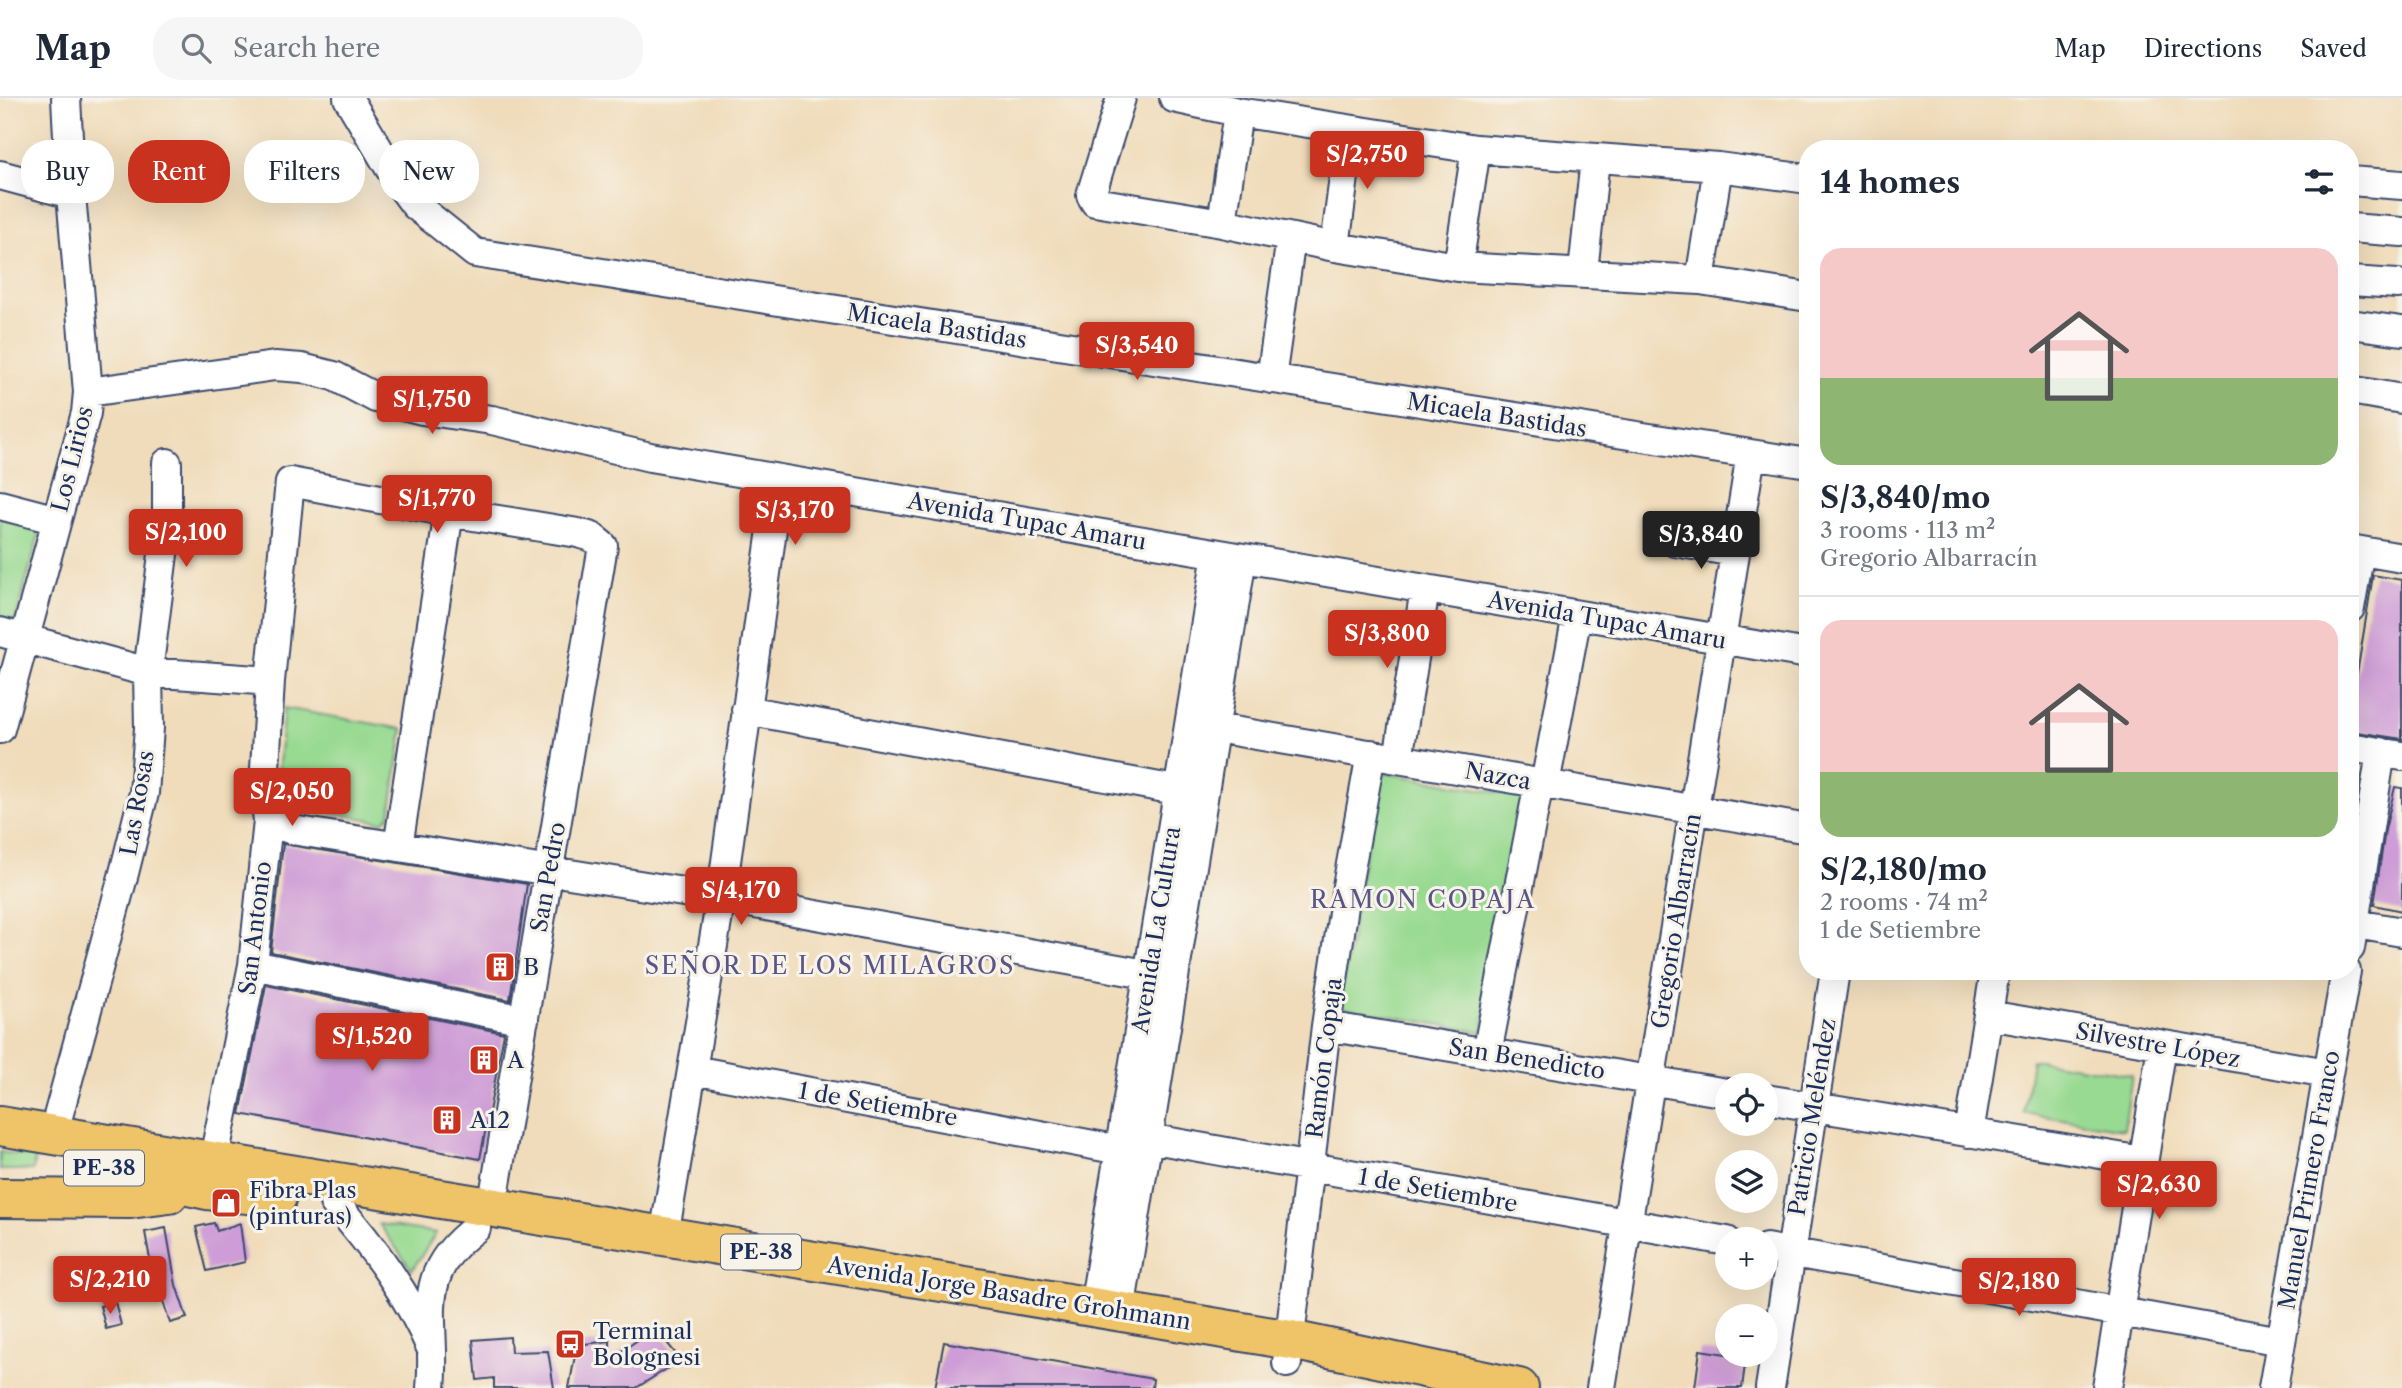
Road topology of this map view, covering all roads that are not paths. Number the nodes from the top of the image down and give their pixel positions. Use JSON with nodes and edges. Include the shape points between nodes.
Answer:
{"nodes":[{"id":1,"x":66,"y":98,"type":"edge"},
{"id":2,"x":348,"y":98,"type":"edge"},
{"id":3,"x":1121,"y":98,"type":"edge"},
{"id":4,"x":1174,"y":98,"type":"edge"},
{"id":5,"x":1238,"y":112,"type":"junction"},
{"id":6,"x":1350,"y":130,"type":"junction"},
{"id":7,"x":68,"y":140,"type":"edge"},
{"id":8,"x":1476,"y":149,"type":"junction"},
{"id":9,"x":1595,"y":159,"type":"junction"},
{"id":10,"x":1718,"y":167,"type":"junction"},
{"id":11,"x":0,"y":175,"type":"edge"},
{"id":12,"x":1799,"y":178,"type":"edge"},
{"id":13,"x":21,"y":181,"type":"edge"},
{"id":14,"x":2359,"y":182,"type":"edge"},
{"id":15,"x":2402,"y":185,"type":"edge"},
{"id":16,"x":72,"y":203,"type":"edge"},
{"id":17,"x":1222,"y":223,"type":"junction"},
{"id":18,"x":2359,"y":230,"type":"edge"},
{"id":19,"x":2402,"y":232,"type":"edge"},
{"id":20,"x":1291,"y":238,"type":"junction"},
{"id":21,"x":1335,"y":247,"type":"junction"},
{"id":22,"x":1458,"y":267,"type":"junction"},
{"id":23,"x":1584,"y":272,"type":"junction"},
{"id":24,"x":1700,"y":281,"type":"junction"},
{"id":25,"x":2359,"y":282,"type":"edge"},
{"id":26,"x":2398,"y":284,"type":"dead end"},
{"id":27,"x":1799,"y":296,"type":"edge"},
{"id":28,"x":2359,"y":325,"type":"edge"},
{"id":29,"x":2402,"y":331,"type":"edge"},
{"id":30,"x":1271,"y":379,"type":"junction"},
{"id":31,"x":88,"y":392,"type":"junction"},
{"id":32,"x":2359,"y":392,"type":"edge"},
{"id":33,"x":2402,"y":399,"type":"edge"},
{"id":34,"x":1751,"y":454,"type":"junction"},
{"id":35,"x":1799,"y":462,"type":"edge"},
{"id":36,"x":167,"y":463,"type":"dead end"},
{"id":37,"x":779,"y":479,"type":"junction"},
{"id":38,"x":0,"y":505,"type":"edge"},
{"id":39,"x":449,"y":512,"type":"junction"},
{"id":40,"x":57,"y":520,"type":"junction"},
{"id":41,"x":1675,"y":542,"type":"dead end"},
{"id":42,"x":2359,"y":551,"type":"edge"},
{"id":43,"x":1735,"y":552,"type":"junction"},
{"id":44,"x":1229,"y":556,"type":"junction"},
{"id":45,"x":2402,"y":558,"type":"edge"},
{"id":46,"x":1425,"y":589,"type":"junction"},
{"id":47,"x":1577,"y":615,"type":"junction"},
{"id":48,"x":13,"y":635,"type":"edge"},
{"id":49,"x":1721,"y":640,"type":"junction"},
{"id":50,"x":1799,"y":653,"type":"edge"},
{"id":51,"x":148,"y":672,"type":"junction"},
{"id":52,"x":270,"y":681,"type":"junction"},
{"id":53,"x":746,"y":710,"type":"junction"},
{"id":54,"x":1202,"y":726,"type":"junction"},
{"id":55,"x":0,"y":729,"type":"edge"},
{"id":56,"x":2359,"y":748,"type":"edge"},
{"id":57,"x":2392,"y":754,"type":"edge"},
{"id":58,"x":1384,"y":757,"type":"junction"},
{"id":59,"x":1542,"y":784,"type":"junction"},
{"id":60,"x":1191,"y":793,"type":"junction"},
{"id":61,"x":1694,"y":810,"type":"junction"},
{"id":62,"x":268,"y":821,"type":"junction"},
{"id":63,"x":1799,"y":828,"type":"edge"},
{"id":64,"x":398,"y":846,"type":"junction"},
{"id":65,"x":549,"y":870,"type":"junction"},
{"id":66,"x":721,"y":898,"type":"junction"},
{"id":67,"x":2359,"y":901,"type":"edge"},
{"id":68,"x":2359,"y":932,"type":"edge"},
{"id":69,"x":2402,"y":932,"type":"edge"},
{"id":70,"x":253,"y":965,"type":"junction"},
{"id":71,"x":1161,"y":976,"type":"junction"},
{"id":72,"x":1834,"y":980,"type":"edge"},
{"id":73,"x":1994,"y":980,"type":"edge"},
{"id":74,"x":2344,"y":980,"type":"edge"},
{"id":75,"x":1988,"y":1015,"type":"junction"},
{"id":76,"x":524,"y":1020,"type":"junction"},
{"id":77,"x":1326,"y":1026,"type":"junction"},
{"id":78,"x":2162,"y":1046,"type":"junction"},
{"id":79,"x":1487,"y":1053,"type":"junction"},
{"id":80,"x":693,"y":1070,"type":"junction"},
{"id":81,"x":2328,"y":1073,"type":"junction"},
{"id":82,"x":1650,"y":1080,"type":"junction"},
{"id":83,"x":1715,"y":1091,"type":"edge"},
{"id":84,"x":1778,"y":1101,"type":"edge"},
{"id":85,"x":1814,"y":1107,"type":"junction"},
{"id":86,"x":0,"y":1126,"type":"edge"},
{"id":87,"x":1969,"y":1133,"type":"junction"},
{"id":88,"x":53,"y":1135,"type":"junction"},
{"id":89,"x":1138,"y":1146,"type":"junction"},
{"id":90,"x":0,"y":1148,"type":"edge"},
{"id":91,"x":2143,"y":1161,"type":"junction"},
{"id":92,"x":1311,"y":1167,"type":"junction"},
{"id":93,"x":210,"y":1176,"type":"junction"},
{"id":94,"x":0,"y":1198,"type":"edge"},
{"id":95,"x":334,"y":1202,"type":"junction"},
{"id":96,"x":484,"y":1218,"type":"junction"},
{"id":97,"x":1627,"y":1224,"type":"junction"},
{"id":98,"x":664,"y":1236,"type":"junction"},
{"id":99,"x":1715,"y":1239,"type":"edge"},
{"id":100,"x":1779,"y":1251,"type":"edge"},
{"id":101,"x":1107,"y":1309,"type":"junction"},
{"id":102,"x":2119,"y":1311,"type":"junction"},
{"id":103,"x":2281,"y":1341,"type":"junction"},
{"id":104,"x":432,"y":1350,"type":"junction"},
{"id":105,"x":1289,"y":1351,"type":"junction"},
{"id":106,"x":431,"y":1388,"type":"edge"},
{"id":107,"x":1413,"y":1388,"type":"edge"},
{"id":108,"x":1519,"y":1388,"type":"edge"},
{"id":109,"x":1601,"y":1388,"type":"edge"},
{"id":110,"x":1770,"y":1388,"type":"edge"},
{"id":111,"x":2107,"y":1388,"type":"edge"},
{"id":112,"x":2273,"y":1388,"type":"edge"}],
"edges":[{"from":1,"to":7,"type":"street","name":"Los Lirios"},
{"from":2,"to":30,"type":"street","name":"Micaela Bastidas","via":[[415,205],[475,253]]},
{"from":3,"to":17,"type":"street","via":[[1092,199]]},
{"from":4,"to":5,"type":"street"},
{"from":5,"to":6,"type":"street"},
{"from":5,"to":17,"type":"street"},
{"from":6,"to":8,"type":"street"},
{"from":6,"to":21,"type":"street"},
{"from":8,"to":9,"type":"street"},
{"from":8,"to":22,"type":"street"},
{"from":9,"to":10,"type":"street"},
{"from":9,"to":23,"type":"street"},
{"from":10,"to":12,"type":"street"},
{"from":10,"to":24,"type":"street"},
{"from":11,"to":13,"type":"street"},
{"from":14,"to":15,"type":"street"},
{"from":16,"to":31,"type":"street","name":"Los Lirios"},
{"from":17,"to":20,"type":"street"},
{"from":18,"to":19,"type":"street"},
{"from":20,"to":21,"type":"street"},
{"from":20,"to":30,"type":"street"},
{"from":21,"to":22,"type":"street"},
{"from":22,"to":23,"type":"street"},
{"from":23,"to":24,"type":"street"},
{"from":24,"to":27,"type":"street"},
{"from":25,"to":26,"type":"street"},
{"from":28,"to":29,"type":"street"},
{"from":30,"to":34,"type":"street","name":"Micaela Bastidas"},
{"from":31,"to":37,"type":"street","name":"Avenida Tupac Amaru","via":[[275,366],[302,368],[334,376],[376,398],[422,410]]},
{"from":31,"to":40,"type":"street","name":"Los Lirios"},
{"from":32,"to":33,"type":"street"},
{"from":34,"to":35,"type":"street","name":"Micaela Bastidas"},
{"from":34,"to":43,"type":"street","name":"Gregorio Albarracín"},
{"from":36,"to":51,"type":"street","name":"Las Rosas","via":[[167,523]]},
{"from":37,"to":44,"type":"street","name":"Avenida Tupac Amaru"},
{"from":37,"to":53,"type":"street"},
{"from":38,"to":40,"type":"street"},
{"from":39,"to":52,"type":"street","name":"San Antonio","via":[[290,482]]},
{"from":39,"to":64,"type":"street"},
{"from":39,"to":65,"type":"street","name":"San Pedro","via":[[578,533],[604,547]]},
{"from":40,"to":48,"type":"street","name":"Los Lirios"},
{"from":41,"to":43,"type":"street"},
{"from":42,"to":45,"type":"street"},
{"from":43,"to":49,"type":"street","name":"Gregorio Albarracín"},
{"from":44,"to":46,"type":"street","name":"Avenida Tupac Amaru"},
{"from":44,"to":54,"type":"street","name":"Avenida La Cultura"},
{"from":46,"to":47,"type":"street","name":"Avenida Tupac Amaru"},
{"from":46,"to":58,"type":"street","name":"Ramón Copaja"},
{"from":47,"to":49,"type":"street","name":"Avenida Tupac Amaru"},
{"from":47,"to":59,"type":"street"},
{"from":48,"to":51,"type":"street"},
{"from":48,"to":55,"type":"street","name":"Los Lirios"},
{"from":49,"to":50,"type":"street","name":"Avenida Tupac Amaru"},
{"from":49,"to":61,"type":"street","name":"Gregorio Albarracín"},
{"from":51,"to":52,"type":"street"},
{"from":51,"to":88,"type":"street","name":"Las Rosas","via":[[144,793]]},
{"from":52,"to":62,"type":"street","name":"San Antonio","via":[[264,786]]},
{"from":53,"to":60,"type":"street"},
{"from":53,"to":66,"type":"street"},
{"from":54,"to":58,"type":"street","name":"Nazca"},
{"from":54,"to":60,"type":"street","name":"Avenida La Cultura"},
{"from":56,"to":57,"type":"street"},
{"from":57,"to":67,"type":"street"},
{"from":58,"to":59,"type":"street","name":"Nazca"},
{"from":58,"to":77,"type":"street","name":"Ramón Copaja","via":[[1347,886]]},
{"from":59,"to":61,"type":"street","name":"Nazca"},
{"from":59,"to":79,"type":"street"},
{"from":60,"to":71,"type":"street","name":"Avenida La Cultura"},
{"from":61,"to":63,"type":"street","name":"Nazca"},
{"from":61,"to":82,"type":"street","name":"Gregorio Albarracín"},
{"from":62,"to":64,"type":"street","via":[[292,830]]},
{"from":62,"to":70,"type":"street","name":"San Antonio"},
{"from":64,"to":65,"type":"street"},
{"from":65,"to":66,"type":"street"},
{"from":65,"to":76,"type":"street","name":"San Pedro"},
{"from":66,"to":71,"type":"street"},
{"from":66,"to":80,"type":"street"},
{"from":68,"to":69,"type":"street"},
{"from":70,"to":76,"type":"street"},
{"from":70,"to":93,"type":"street","name":"San Antonio"},
{"from":71,"to":89,"type":"street","name":"Avenida La Cultura"},
{"from":72,"to":85,"type":"street","name":"Patricio Meléndez"},
{"from":73,"to":75,"type":"street"},
{"from":74,"to":81,"type":"street","name":"Manuel Primero Franco"},
{"from":75,"to":78,"type":"street","name":"Silvestre López"},
{"from":75,"to":87,"type":"street"},
{"from":76,"to":96,"type":"street","name":"San Pedro"},
{"from":77,"to":79,"type":"street","name":"San Benedicto"},
{"from":77,"to":92,"type":"street","name":"Ramón Copaja"},
{"from":78,"to":81,"type":"street","name":"Silvestre López"},
{"from":78,"to":91,"type":"street"},
{"from":79,"to":82,"type":"street","name":"San Benedicto"},
{"from":80,"to":89,"type":"street","name":"1 de Setiembre"},
{"from":80,"to":98,"type":"street"},
{"from":81,"to":103,"type":"street","name":"Manuel Primero Franco"},
{"from":82,"to":83,"type":"street","name":"San Benedicto"},
{"from":82,"to":97,"type":"street","name":"Gregorio Albarracín"},
{"from":84,"to":85,"type":"street"},
{"from":85,"to":87,"type":"street"},
{"from":85,"to":100,"type":"street","name":"Patricio Meléndez"},
{"from":86,"to":88,"type":"highway","name":"Avenida Jorge Basadre Grohmann","number":"PE-38"},
{"from":87,"to":91,"type":"street"},
{"from":88,"to":93,"type":"highway","name":"Avenida Jorge Basadre Grohmann","number":"PE-38"},
{"from":89,"to":92,"type":"street","name":"1 de Setiembre"},
{"from":89,"to":101,"type":"street","name":"Avenida La Cultura"},
{"from":90,"to":93,"type":"highway","name":"Avenida Jorge Basadre Grohmann","number":"PE-38"},
{"from":91,"to":102,"type":"street"},
{"from":92,"to":97,"type":"street","name":"1 de Setiembre"},
{"from":92,"to":105,"type":"street","name":"Ramón Copaja"},
{"from":93,"to":94,"type":"highway","via":[[130,1199]]},
{"from":93,"to":95,"type":"highway","name":"Avenida Jorge Basadre Grohmann","number":"PE-38"},
{"from":93,"to":96,"type":"highway","name":"Avenida Jorge Basadre Grohmann","number":"PE-38"},
{"from":95,"to":96,"type":"highway","name":"Avenida Jorge Basadre Grohmann","number":"PE-38"},
{"from":95,"to":104,"type":"street","via":[[397,1282]]},
{"from":96,"to":98,"type":"highway","name":"Avenida Jorge Basadre Grohmann","number":"PE-38"},
{"from":96,"to":104,"type":"street","via":[[437,1273],[429,1303]]},
{"from":96,"to":105,"type":"highway","name":"Avenida Jorge Basadre Grohmann","number":"PE-38"},
{"from":97,"to":99,"type":"street","name":"1 de Setiembre"},
{"from":97,"to":109,"type":"street","name":"Gregorio Albarracín"},
{"from":98,"to":101,"type":"highway","name":"Avenida Jorge Basadre Grohmann","number":"PE-38"},
{"from":100,"to":102,"type":"street"},
{"from":100,"to":110,"type":"street","name":"Patricio Meléndez"},
{"from":101,"to":105,"type":"highway","name":"Avenida Jorge Basadre Grohmann","number":"PE-38"},
{"from":102,"to":103,"type":"street"},
{"from":102,"to":111,"type":"street"},
{"from":103,"to":112,"type":"street","name":"Manuel Primero Franco"},
{"from":104,"to":106,"type":"street"},
{"from":105,"to":107,"type":"highway","name":"Avenida Jorge Basadre Grohmann","number":"PE-38"},
{"from":105,"to":108,"type":"highway","name":"Avenida Jorge Basadre Grohmann","number":"PE-38"}]}
